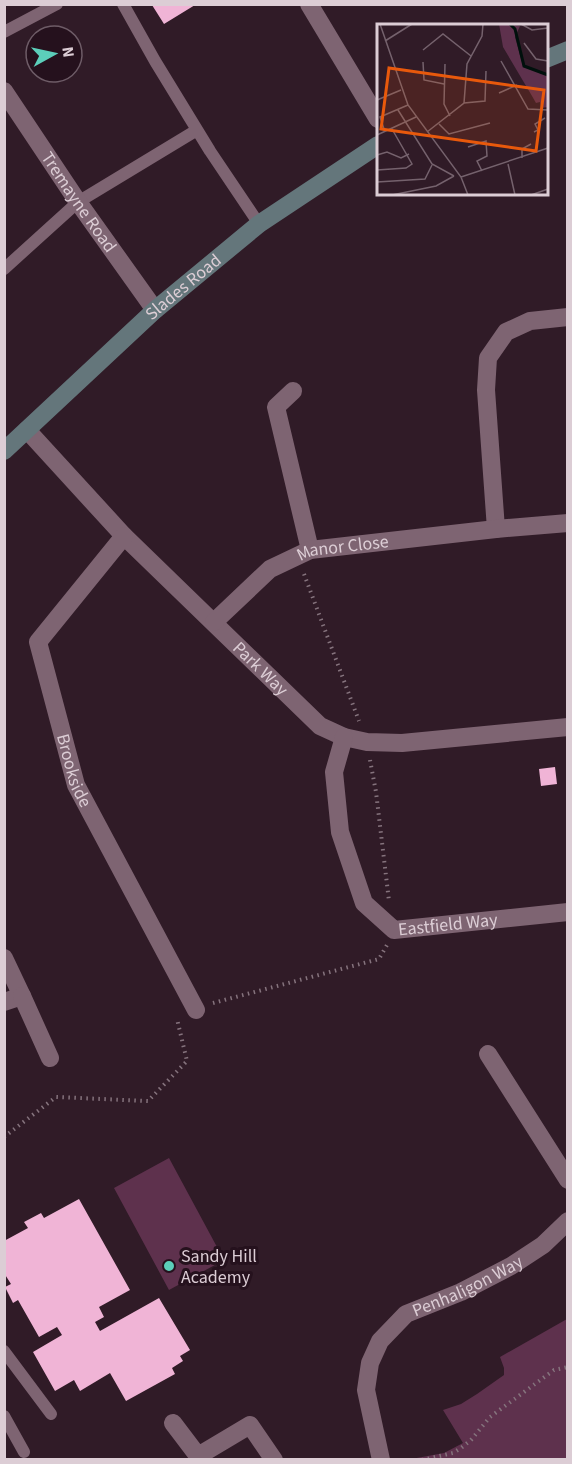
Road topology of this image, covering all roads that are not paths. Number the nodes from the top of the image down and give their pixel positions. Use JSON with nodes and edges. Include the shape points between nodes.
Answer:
{"nodes":[{"id":1,"x":57,"y":4,"type":"edge"},
{"id":2,"x":123,"y":4,"type":"edge"},
{"id":3,"x":309,"y":4,"type":"edge"},
{"id":4,"x":4,"y":32,"type":"edge"},
{"id":5,"x":567,"y":50,"type":"edge"},
{"id":6,"x":548,"y":58,"type":"edge"},
{"id":7,"x":6,"y":99,"type":"edge"},
{"id":8,"x":377,"y":117,"type":"edge"},
{"id":9,"x":197,"y":130,"type":"junction"},
{"id":10,"x":377,"y":146,"type":"edge"},
{"id":11,"x":78,"y":202,"type":"junction"},
{"id":12,"x":259,"y":224,"type":"junction"},
{"id":13,"x":4,"y":269,"type":"edge"},
{"id":14,"x":155,"y":310,"type":"junction"},
{"id":15,"x":567,"y":317,"type":"edge"},
{"id":16,"x":293,"y":391,"type":"dead end"},
{"id":17,"x":27,"y":430,"type":"junction"},
{"id":18,"x":4,"y":451,"type":"edge"},
{"id":19,"x":567,"y":524,"type":"edge"},
{"id":20,"x":496,"y":529,"type":"junction"},
{"id":21,"x":124,"y":536,"type":"junction"},
{"id":22,"x":304,"y":553,"type":"junction"},
{"id":23,"x":214,"y":622,"type":"junction"},
{"id":24,"x":567,"y":727,"type":"edge"},
{"id":25,"x":344,"y":738,"type":"junction"},
{"id":26,"x":567,"y":912,"type":"edge"},
{"id":27,"x":4,"y":958,"type":"edge"},
{"id":28,"x":22,"y":996,"type":"junction"},
{"id":29,"x":4,"y":1002,"type":"edge"},
{"id":30,"x":196,"y":1010,"type":"road end"},
{"id":31,"x":488,"y":1054,"type":"dead end"},
{"id":32,"x":50,"y":1058,"type":"dead end"},
{"id":33,"x":567,"y":1180,"type":"edge"},
{"id":34,"x":567,"y":1221,"type":"edge"},
{"id":35,"x":6,"y":1354,"type":"edge"},
{"id":36,"x":51,"y":1414,"type":"dead end"},
{"id":37,"x":4,"y":1416,"type":"edge"},
{"id":38,"x":173,"y":1423,"type":"dead end"},
{"id":39,"x":24,"y":1452,"type":"dead end"},
{"id":40,"x":274,"y":1460,"type":"edge"},
{"id":41,"x":381,"y":1460,"type":"edge"}],
"edges":[{"from":1,"to":4,"type":"lane"},
{"from":2,"to":9,"type":"lane"},
{"from":3,"to":8,"type":"street"},
{"from":5,"to":6,"type":"street"},
{"from":7,"to":11,"type":"street","name":"Tremayne Road"},
{"from":9,"to":11,"type":"lane"},
{"from":9,"to":12,"type":"lane"},
{"from":10,"to":12,"type":"street","name":"Slades Road"},
{"from":11,"to":13,"type":"lane"},
{"from":11,"to":14,"type":"street","name":"Tremayne Road"},
{"from":12,"to":14,"type":"street","name":"Slades Road"},
{"from":14,"to":17,"type":"street","name":"Slades Road"},
{"from":15,"to":20,"type":"street","via":[[531,321],[506,332],[488,358],[486,390]]},
{"from":16,"to":22,"type":"street","via":[[276,407]]},
{"from":17,"to":18,"type":"street","name":"Slades Road"},
{"from":17,"to":21,"type":"street","name":"Park Way"},
{"from":19,"to":20,"type":"street","name":"Manor Close"},
{"from":20,"to":22,"type":"street","name":"Manor Close"},
{"from":21,"to":23,"type":"street","name":"Park Way"},
{"from":21,"to":30,"type":"street","name":"Brookside","via":[[38,642],[76,785]]},
{"from":22,"to":23,"type":"street","name":"Manor Close","via":[[270,569]]},
{"from":23,"to":25,"type":"street","name":"Park Way","via":[[320,726]]},
{"from":24,"to":25,"type":"street","name":"Park Way","via":[[402,743]]},
{"from":25,"to":26,"type":"street","name":"Eastfield Way","via":[[334,771],[340,832],[364,903],[394,930]]},
{"from":27,"to":28,"type":"street"},
{"from":28,"to":29,"type":"street"},
{"from":28,"to":32,"type":"street"},
{"from":31,"to":33,"type":"street"},
{"from":34,"to":41,"type":"street","name":"Penhaligon Way","via":[[543,1245],[511,1266],[406,1314],[380,1341],[370,1363],[366,1390]]},
{"from":35,"to":36,"type":"lane"},
{"from":37,"to":39,"type":"lane"},
{"from":38,"to":40,"type":"street","via":[[198,1456],[250,1425]]}]}
